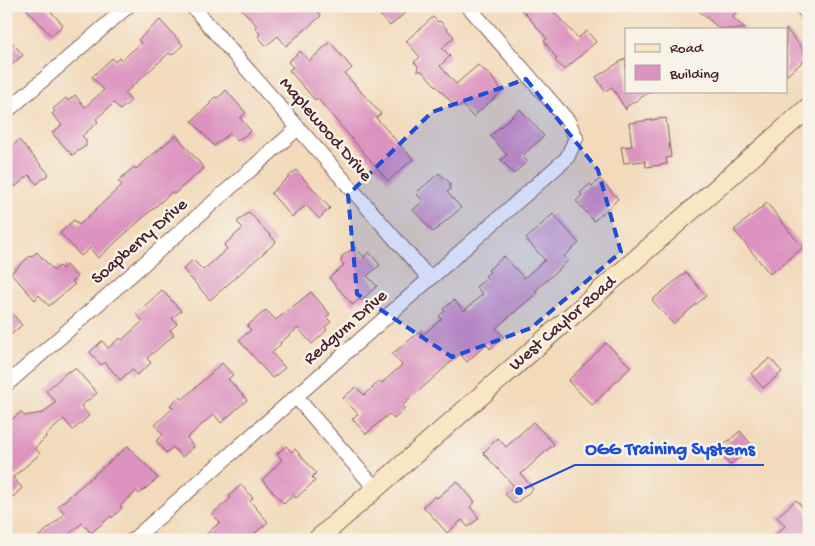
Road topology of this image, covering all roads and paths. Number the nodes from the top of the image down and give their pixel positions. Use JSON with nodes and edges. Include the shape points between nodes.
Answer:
{"nodes":[{"id":1,"x":128,"y":6,"type":"edge"},
{"id":2,"x":192,"y":6,"type":"edge"},
{"id":3,"x":468,"y":6,"type":"edge"},
{"id":4,"x":800,"y":6,"type":"edge"},
{"id":5,"x":809,"y":15,"type":"edge"},
{"id":6,"x":809,"y":108,"type":"edge"},
{"id":7,"x":6,"y":112,"type":"edge"},
{"id":8,"x":298,"y":128,"type":"junction"},
{"id":9,"x":430,"y":279,"type":"junction"},
{"id":10,"x":6,"y":385,"type":"edge"},
{"id":11,"x":296,"y":396,"type":"junction"},
{"id":12,"x":375,"y":488,"type":"junction"},
{"id":13,"x":133,"y":540,"type":"edge"},
{"id":14,"x":317,"y":540,"type":"edge"}],
"edges":[{"from":1,"to":7,"type":"street"},
{"from":2,"to":8,"type":"street","name":"Maplewood Drive"},
{"from":3,"to":9,"type":"street","name":"Redgum Drive","via":[[568,121],[576,138],[567,158]]},
{"from":4,"to":5,"type":"street"},
{"from":6,"to":12,"type":"street","name":"West Caylor Road"},
{"from":8,"to":9,"type":"street","name":"Maplewood Drive"},
{"from":8,"to":10,"type":"street","name":"Soapberry Drive"},
{"from":9,"to":11,"type":"street","name":"Redgum Drive"},
{"from":11,"to":12,"type":"street"},
{"from":11,"to":13,"type":"street","name":"Redgum Drive"},
{"from":12,"to":14,"type":"street","name":"West Caylor Road"}]}
